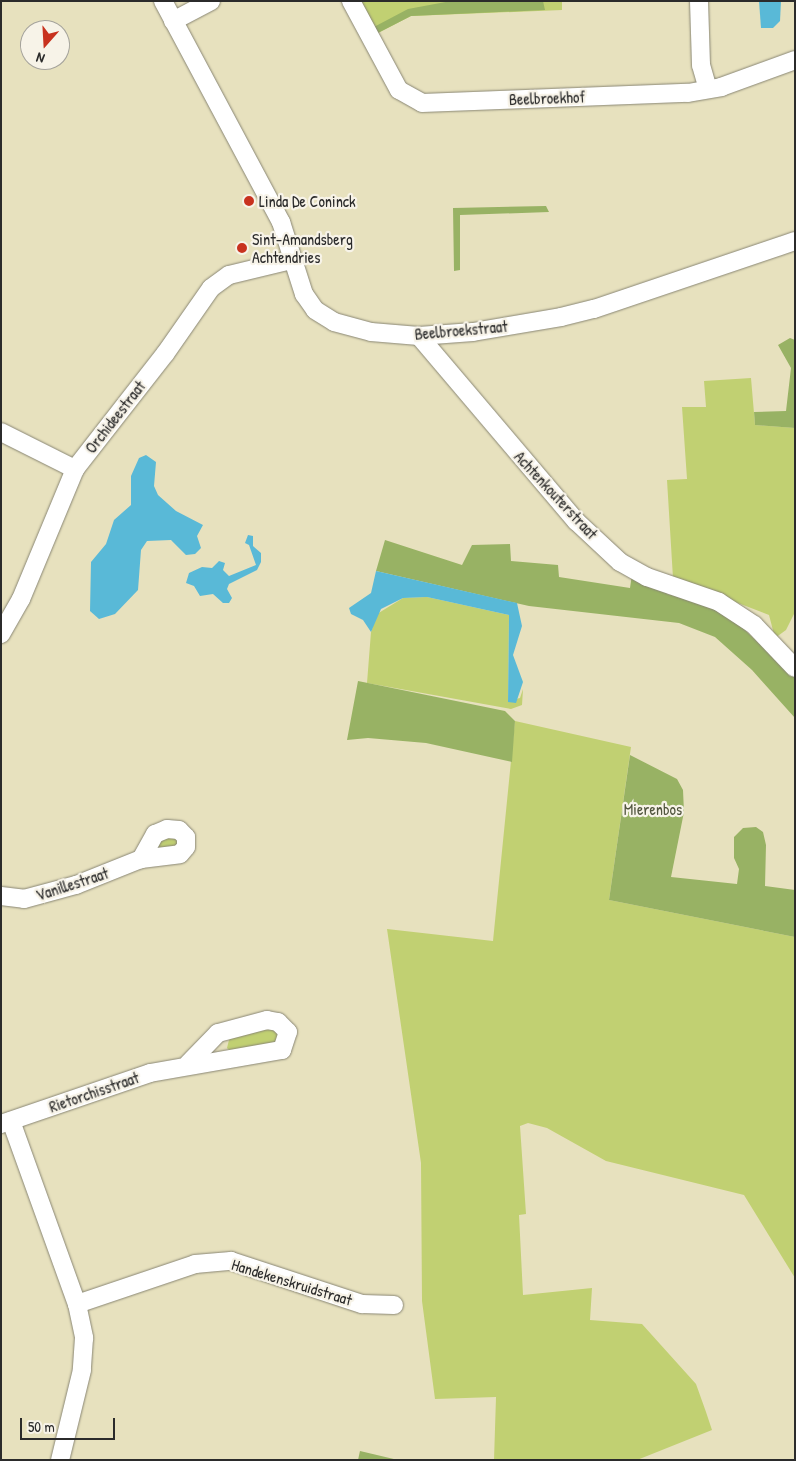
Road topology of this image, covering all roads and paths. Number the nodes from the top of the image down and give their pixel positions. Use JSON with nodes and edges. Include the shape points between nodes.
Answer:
{"nodes":[{"id":1,"x":163,"y":1,"type":"edge"},
{"id":2,"x":211,"y":1,"type":"edge"},
{"id":3,"x":350,"y":1,"type":"edge"},
{"id":4,"x":699,"y":1,"type":"edge"},
{"id":5,"x":173,"y":21,"type":"junction"},
{"id":6,"x":795,"y":60,"type":"edge"},
{"id":7,"x":708,"y":89,"type":"junction"},
{"id":8,"x":795,"y":241,"type":"edge"},
{"id":9,"x":291,"y":260,"type":"junction"},
{"id":10,"x":419,"y":336,"type":"junction"},
{"id":11,"x":1,"y":432,"type":"edge"},
{"id":12,"x":75,"y":469,"type":"junction"},
{"id":13,"x":1,"y":634,"type":"edge"},
{"id":14,"x":795,"y":668,"type":"edge"},
{"id":15,"x":141,"y":859,"type":"dead end"},
{"id":16,"x":1,"y":896,"type":"edge"},
{"id":17,"x":188,"y":1064,"type":"junction"},
{"id":18,"x":6,"y":1122,"type":"edge"},
{"id":19,"x":77,"y":1304,"type":"junction"},
{"id":20,"x":394,"y":1305,"type":"dead end"},
{"id":21,"x":60,"y":1460,"type":"edge"}],
"edges":[{"from":1,"to":5,"type":"street","name":"Beelbroekstraat"},
{"from":2,"to":5,"type":"street"},
{"from":3,"to":7,"type":"street","name":"Beelbroekhof","via":[[399,90],[422,103],[688,93]]},
{"from":4,"to":7,"type":"street","via":[[701,64]]},
{"from":5,"to":9,"type":"street","name":"Beelbroekstraat","via":[[277,215],[285,232]]},
{"from":6,"to":7,"type":"street","name":"Beelbroekhof"},
{"from":8,"to":10,"type":"street","name":"Beelbroekstraat","via":[[594,309],[473,332]]},
{"from":9,"to":10,"type":"street","name":"Beelbroekstraat","via":[[304,294],[323,317],[370,332]]},
{"from":9,"to":12,"type":"street","name":"Orchideestraat","via":[[237,273],[216,282]]},
{"from":10,"to":14,"type":"street","name":"Achtenkouterstraat","via":[[576,521],[620,562],[647,577],[719,602],[754,625]]},
{"from":11,"to":12,"type":"street"},
{"from":12,"to":13,"type":"street","name":"Orchideestraat","via":[[21,599]]},
{"from":15,"to":16,"type":"street","name":"Vanillestraat","via":[[76,886],[24,899]]},
{"from":17,"to":17,"type":"street","name":"Rietorchisstraat","via":[[282,1050],[288,1032],[278,1022],[267,1020],[218,1033]]},
{"from":17,"to":18,"type":"street","name":"Rietorchisstraat","via":[[150,1073]]},
{"from":18,"to":19,"type":"street"},
{"from":19,"to":20,"type":"street","name":"Handekenskruidstraat","via":[[195,1264],[231,1261],[362,1304]]},
{"from":19,"to":21,"type":"street","via":[[84,1338],[82,1370]]}]}
